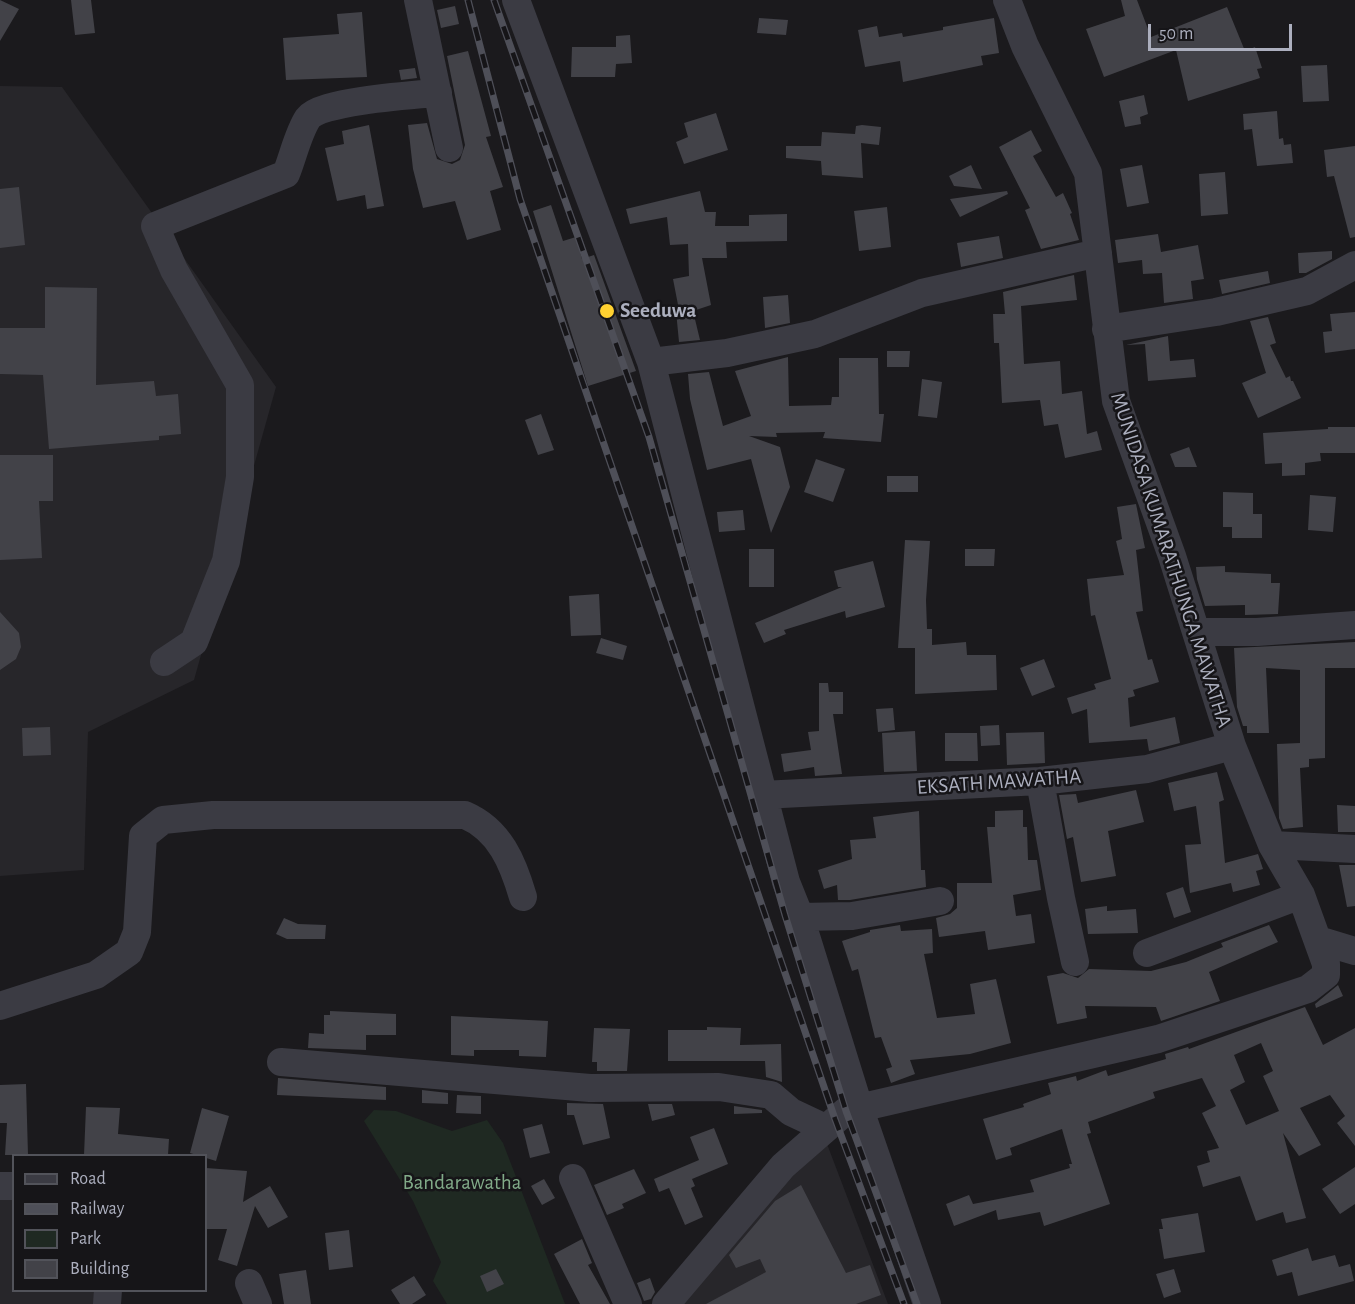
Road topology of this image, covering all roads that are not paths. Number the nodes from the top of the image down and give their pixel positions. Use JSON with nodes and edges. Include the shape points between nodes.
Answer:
{"nodes":[{"id":1,"x":418,"y":0,"type":"edge"},
{"id":2,"x":516,"y":0,"type":"edge"},
{"id":3,"x":1007,"y":0,"type":"edge"},
{"id":4,"x":438,"y":93,"type":"junction"},
{"id":5,"x":449,"y":148,"type":"dead end"},
{"id":6,"x":1098,"y":253,"type":"junction"},
{"id":7,"x":1355,"y":265,"type":"edge"},
{"id":8,"x":1106,"y":329,"type":"junction"},
{"id":9,"x":651,"y":362,"type":"junction"},
{"id":10,"x":1355,"y":625,"type":"edge"},
{"id":11,"x":1196,"y":632,"type":"junction"},
{"id":12,"x":164,"y":662,"type":"dead end"},
{"id":13,"x":1233,"y":746,"type":"junction"},
{"id":14,"x":1040,"y":781,"type":"junction"},
{"id":15,"x":762,"y":795,"type":"junction"},
{"id":16,"x":1272,"y":845,"type":"junction"},
{"id":17,"x":1355,"y":849,"type":"edge"},
{"id":18,"x":1301,"y":895,"type":"junction"},
{"id":19,"x":523,"y":897,"type":"dead end"},
{"id":20,"x":940,"y":901,"type":"dead end"},
{"id":21,"x":800,"y":917,"type":"junction"},
{"id":22,"x":1318,"y":940,"type":"junction"},
{"id":23,"x":1355,"y":951,"type":"edge"},
{"id":24,"x":1147,"y":953,"type":"dead end"},
{"id":25,"x":1075,"y":962,"type":"dead end"},
{"id":26,"x":0,"y":1006,"type":"edge"},
{"id":27,"x":281,"y":1062,"type":"dead end"},
{"id":28,"x":859,"y":1107,"type":"junction"},
{"id":29,"x":825,"y":1128,"type":"junction"},
{"id":30,"x":573,"y":1178,"type":"dead end"},
{"id":31,"x":628,"y":1304,"type":"edge"},
{"id":32,"x":666,"y":1304,"type":"edge"},
{"id":33,"x":927,"y":1304,"type":"edge"}],
"edges":[{"from":1,"to":4,"type":"street"},
{"from":2,"to":9,"type":"street"},
{"from":3,"to":6,"type":"street","name":"MUNIDASA KUMARATHUNGA MAWATHA","via":[[1025,46],[1088,173]]},
{"from":4,"to":5,"type":"street"},
{"from":4,"to":12,"type":"street","via":[[321,109],[308,117],[286,174],[155,226],[174,270],[240,385],[240,477],[226,561],[194,642]]},
{"from":6,"to":8,"type":"street","name":"MUNIDASA KUMARATHUNGA MAWATHA"},
{"from":6,"to":9,"type":"street","via":[[922,293],[815,334],[727,353]]},
{"from":7,"to":8,"type":"street","via":[[1307,291],[1216,312]]},
{"from":8,"to":11,"type":"street","name":"MUNIDASA KUMARATHUNGA MAWATHA","via":[[1116,401]]},
{"from":9,"to":15,"type":"street"},
{"from":10,"to":11,"type":"street"},
{"from":11,"to":13,"type":"street","name":"MUNIDASA KUMARATHUNGA MAWATHA"},
{"from":13,"to":14,"type":"street","name":"EKSATH MAWATHA","via":[[1147,770]]},
{"from":13,"to":16,"type":"street","name":"MUNIDASA KUMARATHUNGA MAWATHA"},
{"from":14,"to":15,"type":"street","name":"EKSATH MAWATHA"},
{"from":14,"to":25,"type":"street"},
{"from":15,"to":21,"type":"street"},
{"from":16,"to":17,"type":"street"},
{"from":16,"to":18,"type":"street","name":"MUNIDASA KUMARATHUNGA MAWATHA"},
{"from":18,"to":22,"type":"street","name":"MUNIDASA KUMARATHUNGA MAWATHA"},
{"from":18,"to":24,"type":"street"},
{"from":19,"to":26,"type":"street","via":[[512,860],[482,822],[465,814],[213,815],[163,820],[143,836],[137,932],[129,952],[96,975]]},
{"from":20,"to":21,"type":"street","via":[[852,916]]},
{"from":21,"to":28,"type":"street"},
{"from":22,"to":23,"type":"street"},
{"from":22,"to":28,"type":"street","name":"MUNIDASA KUMARATHUNGA MAWATHA","via":[[1326,975],[1308,988],[1158,1039],[931,1094]]},
{"from":27,"to":29,"type":"street","via":[[590,1088],[719,1087],[771,1095],[791,1112]]},
{"from":28,"to":29,"type":"street","via":[[846,1111]]},
{"from":28,"to":33,"type":"street"},
{"from":29,"to":32,"type":"street","via":[[783,1166]]},
{"from":30,"to":31,"type":"street"}]}
